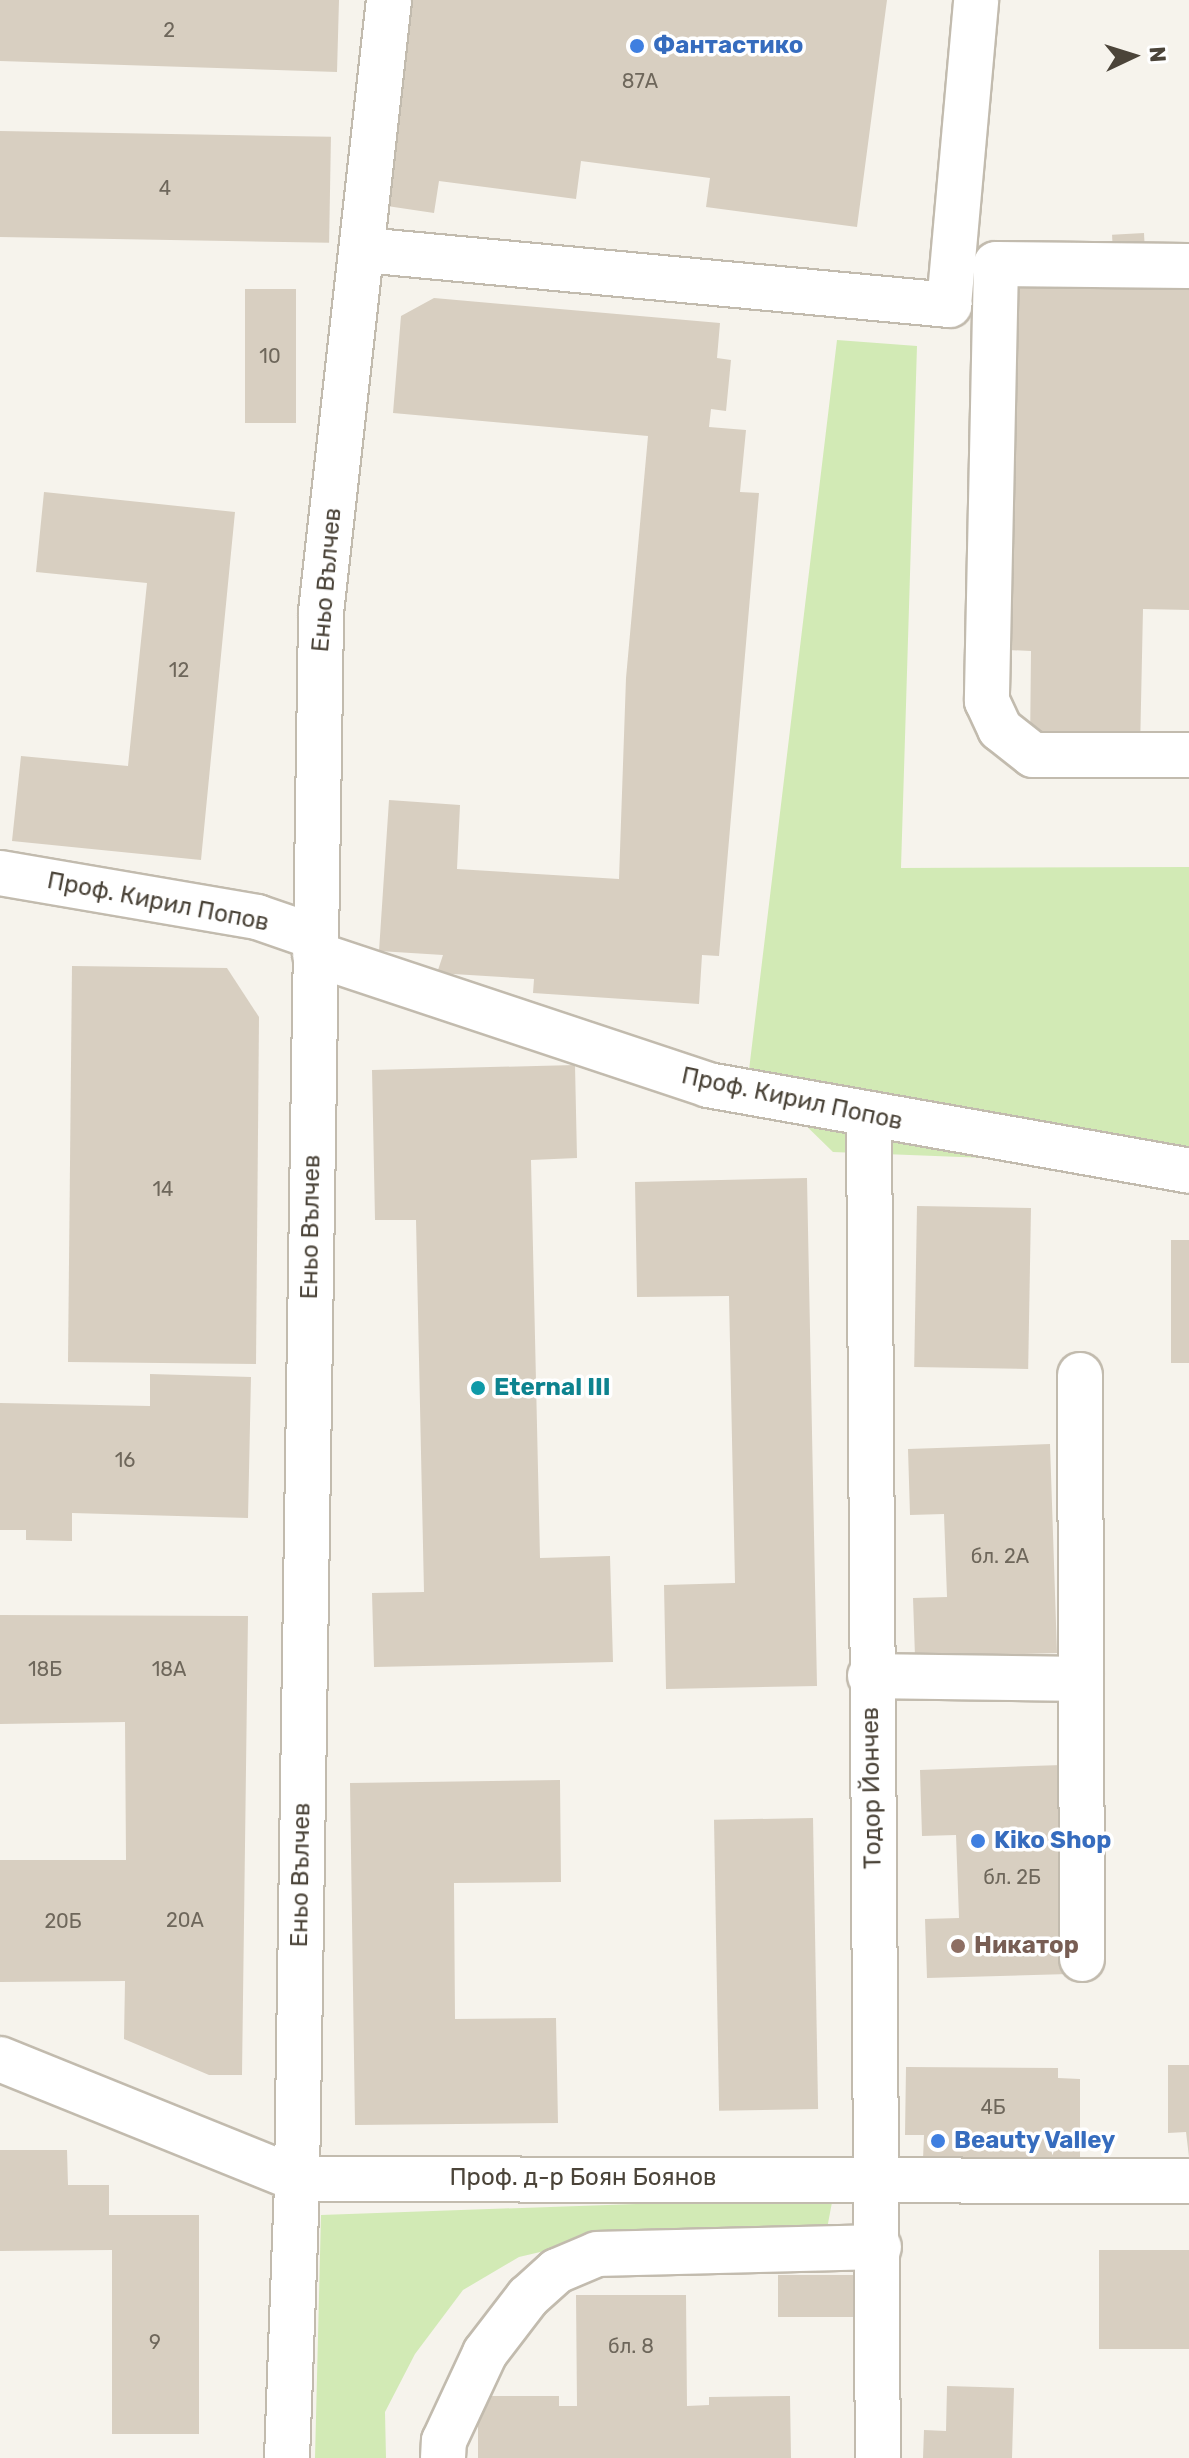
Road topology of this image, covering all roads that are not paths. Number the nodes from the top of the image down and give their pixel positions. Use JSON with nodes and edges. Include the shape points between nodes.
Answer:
{"nodes":[{"id":1,"x":389,"y":0,"type":"edge"},
{"id":2,"x":976,"y":0,"type":"edge"},
{"id":3,"x":364,"y":250,"type":"junction"},
{"id":4,"x":1189,"y":266,"type":"edge"},
{"id":5,"x":1189,"y":755,"type":"edge"},
{"id":6,"x":0,"y":873,"type":"edge"},
{"id":7,"x":315,"y":946,"type":"junction"},
{"id":8,"x":869,"y":1117,"type":"junction"},
{"id":9,"x":1189,"y":1171,"type":"edge"},
{"id":10,"x":1080,"y":1375,"type":"dead end"},
{"id":11,"x":870,"y":1676,"type":"junction"},
{"id":12,"x":1081,"y":1679,"type":"junction"},
{"id":13,"x":1082,"y":1959,"type":"dead end"},
{"id":14,"x":0,"y":2059,"type":"edge"},
{"id":15,"x":880,"y":2177,"type":"junction"},
{"id":16,"x":297,"y":2179,"type":"junction"},
{"id":17,"x":1189,"y":2181,"type":"edge"},
{"id":18,"x":879,"y":2247,"type":"junction"},
{"id":19,"x":287,"y":2458,"type":"edge"},
{"id":20,"x":443,"y":2458,"type":"edge"},
{"id":21,"x":878,"y":2458,"type":"edge"}],
"edges":[{"from":1,"to":3,"type":"street","name":"Еньо Вълчев"},
{"from":2,"to":3,"type":"street","via":[[949,305]]},
{"from":3,"to":7,"type":"street","name":"Еньо Вълчев","via":[[321,612]]},
{"from":4,"to":5,"type":"street","via":[[996,264],[987,701],[1000,729],[1033,755]]},
{"from":6,"to":7,"type":"street","name":"Проф. Кирил Попов","via":[[257,917]]},
{"from":7,"to":8,"type":"street","name":"Проф. Кирил Попов","via":[[708,1085]]},
{"from":7,"to":16,"type":"street","name":"Еньо Вълчев"},
{"from":8,"to":9,"type":"street","name":"Проф. Кирил Попов"},
{"from":8,"to":11,"type":"street","name":"Тодор Йончев"},
{"from":10,"to":12,"type":"street"},
{"from":11,"to":12,"type":"street"},
{"from":11,"to":15,"type":"street","name":"Тодор Йончев"},
{"from":12,"to":13,"type":"street"},
{"from":14,"to":16,"type":"street","name":"Проф. д-р Боян Боянов"},
{"from":15,"to":16,"type":"street","name":"Проф. д-р Боян Боянов"},
{"from":15,"to":17,"type":"street","name":"Проф. д-р Боян Боянов"},
{"from":15,"to":18,"type":"street","name":"Тодор Йончев"},
{"from":16,"to":19,"type":"street","name":"Еньо Вълчев"},
{"from":18,"to":20,"type":"street","via":[[597,2254],[557,2271],[528,2297],[485,2353],[444,2441]]},
{"from":18,"to":21,"type":"street","name":"Тодор Йончев"}]}
